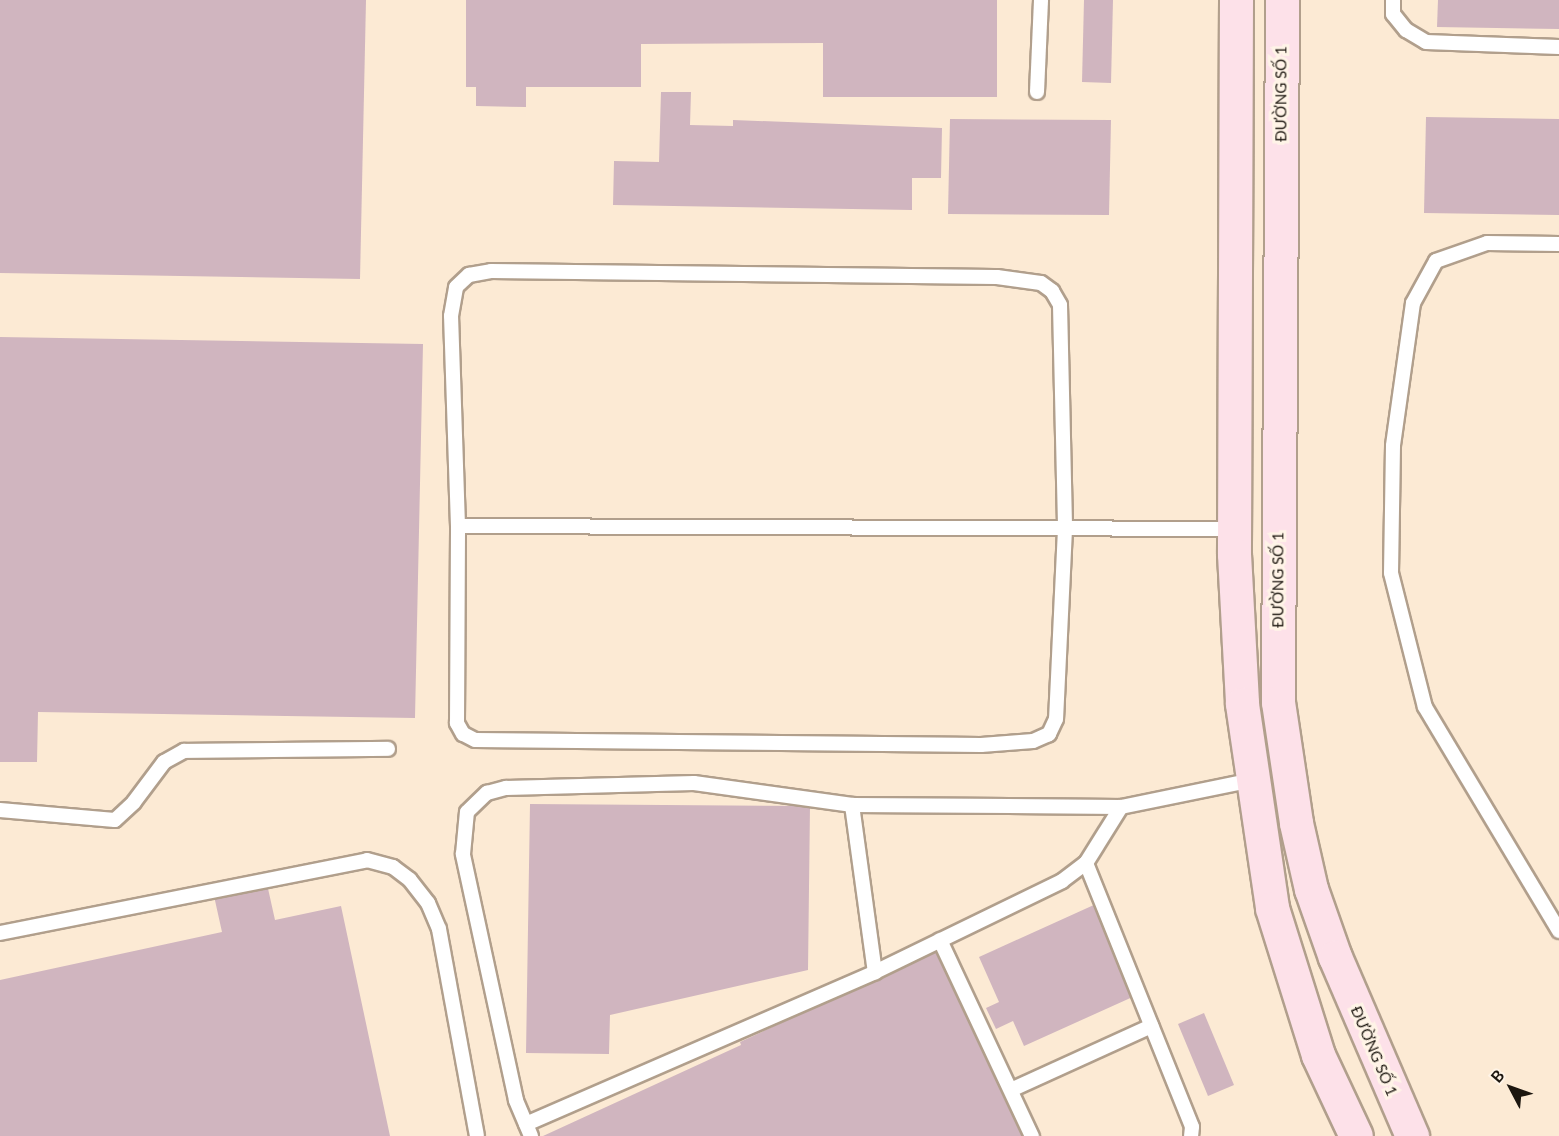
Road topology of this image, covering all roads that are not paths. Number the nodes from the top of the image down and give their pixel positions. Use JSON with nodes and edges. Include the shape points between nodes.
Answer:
{"nodes":[{"id":1,"x":1041,"y":0,"type":"edge"},
{"id":2,"x":1236,"y":0,"type":"edge"},
{"id":3,"x":1282,"y":0,"type":"edge"},
{"id":4,"x":1393,"y":0,"type":"edge"},
{"id":5,"x":1559,"y":47,"type":"edge"},
{"id":6,"x":1037,"y":92,"type":"dead end"},
{"id":7,"x":1559,"y":244,"type":"edge"},
{"id":8,"x":458,"y":526,"type":"junction"},
{"id":9,"x":1065,"y":529,"type":"junction"},
{"id":10,"x":1234,"y":530,"type":"junction"},
{"id":11,"x":388,"y":749,"type":"dead end"},
{"id":12,"x":1252,"y":780,"type":"junction"},
{"id":13,"x":852,"y":805,"type":"junction"},
{"id":14,"x":1121,"y":807,"type":"junction"},
{"id":15,"x":0,"y":810,"type":"edge"},
{"id":16,"x":1086,"y":863,"type":"junction"},
{"id":17,"x":1559,"y":931,"type":"edge"},
{"id":18,"x":0,"y":933,"type":"edge"},
{"id":19,"x":940,"y":940,"type":"junction"},
{"id":20,"x":875,"y":972,"type":"junction"},
{"id":21,"x":1151,"y":1026,"type":"junction"},
{"id":22,"x":1013,"y":1089,"type":"junction"},
{"id":23,"x":529,"y":1130,"type":"edge"},
{"id":24,"x":477,"y":1136,"type":"edge"},
{"id":25,"x":1032,"y":1136,"type":"edge"},
{"id":26,"x":1191,"y":1136,"type":"edge"},
{"id":27,"x":1356,"y":1136,"type":"edge"},
{"id":28,"x":1412,"y":1136,"type":"edge"}],
"edges":[{"from":1,"to":6,"type":"lane"},
{"from":2,"to":10,"type":"street"},
{"from":3,"to":28,"type":"street","name":"ĐƯỜNG SỐ 1","via":[[1278,702],[1296,823],[1311,889],[1335,957]]},
{"from":4,"to":5,"type":"lane","via":[[1393,14],[1406,30],[1426,42]]},
{"from":7,"to":17,"type":"lane","via":[[1487,243],[1436,261],[1413,303],[1393,446],[1391,573],[1425,707]]},
{"from":8,"to":9,"type":"lane"},
{"from":8,"to":9,"type":"lane","via":[[457,723],[463,734],[475,740],[969,745],[1033,741],[1049,734],[1056,719]]},
{"from":8,"to":9,"type":"lane","via":[[451,316],[456,287],[469,275],[491,271],[997,277],[1041,283],[1052,291],[1060,305]]},
{"from":9,"to":10,"type":"lane"},
{"from":10,"to":12,"type":"street","via":[[1242,704]]},
{"from":11,"to":15,"type":"lane","via":[[184,751],[164,762],[115,820]]},
{"from":12,"to":14,"type":"lane"},
{"from":12,"to":27,"type":"street","via":[[1272,908],[1318,1054]]},
{"from":13,"to":14,"type":"lane"},
{"from":13,"to":20,"type":"lane"},
{"from":13,"to":23,"type":"lane","via":[[694,783],[506,788],[487,794],[467,812],[463,854],[516,1100]]},
{"from":14,"to":16,"type":"lane"},
{"from":16,"to":19,"type":"lane","via":[[1062,881]]},
{"from":16,"to":21,"type":"lane"},
{"from":18,"to":24,"type":"lane","via":[[367,860],[393,867],[410,880],[428,903],[440,929]]},
{"from":19,"to":20,"type":"lane"},
{"from":19,"to":22,"type":"lane"},
{"from":20,"to":23,"type":"lane"},
{"from":21,"to":22,"type":"lane"},
{"from":21,"to":26,"type":"lane","via":[[1192,1127]]},
{"from":22,"to":25,"type":"lane"}]}
